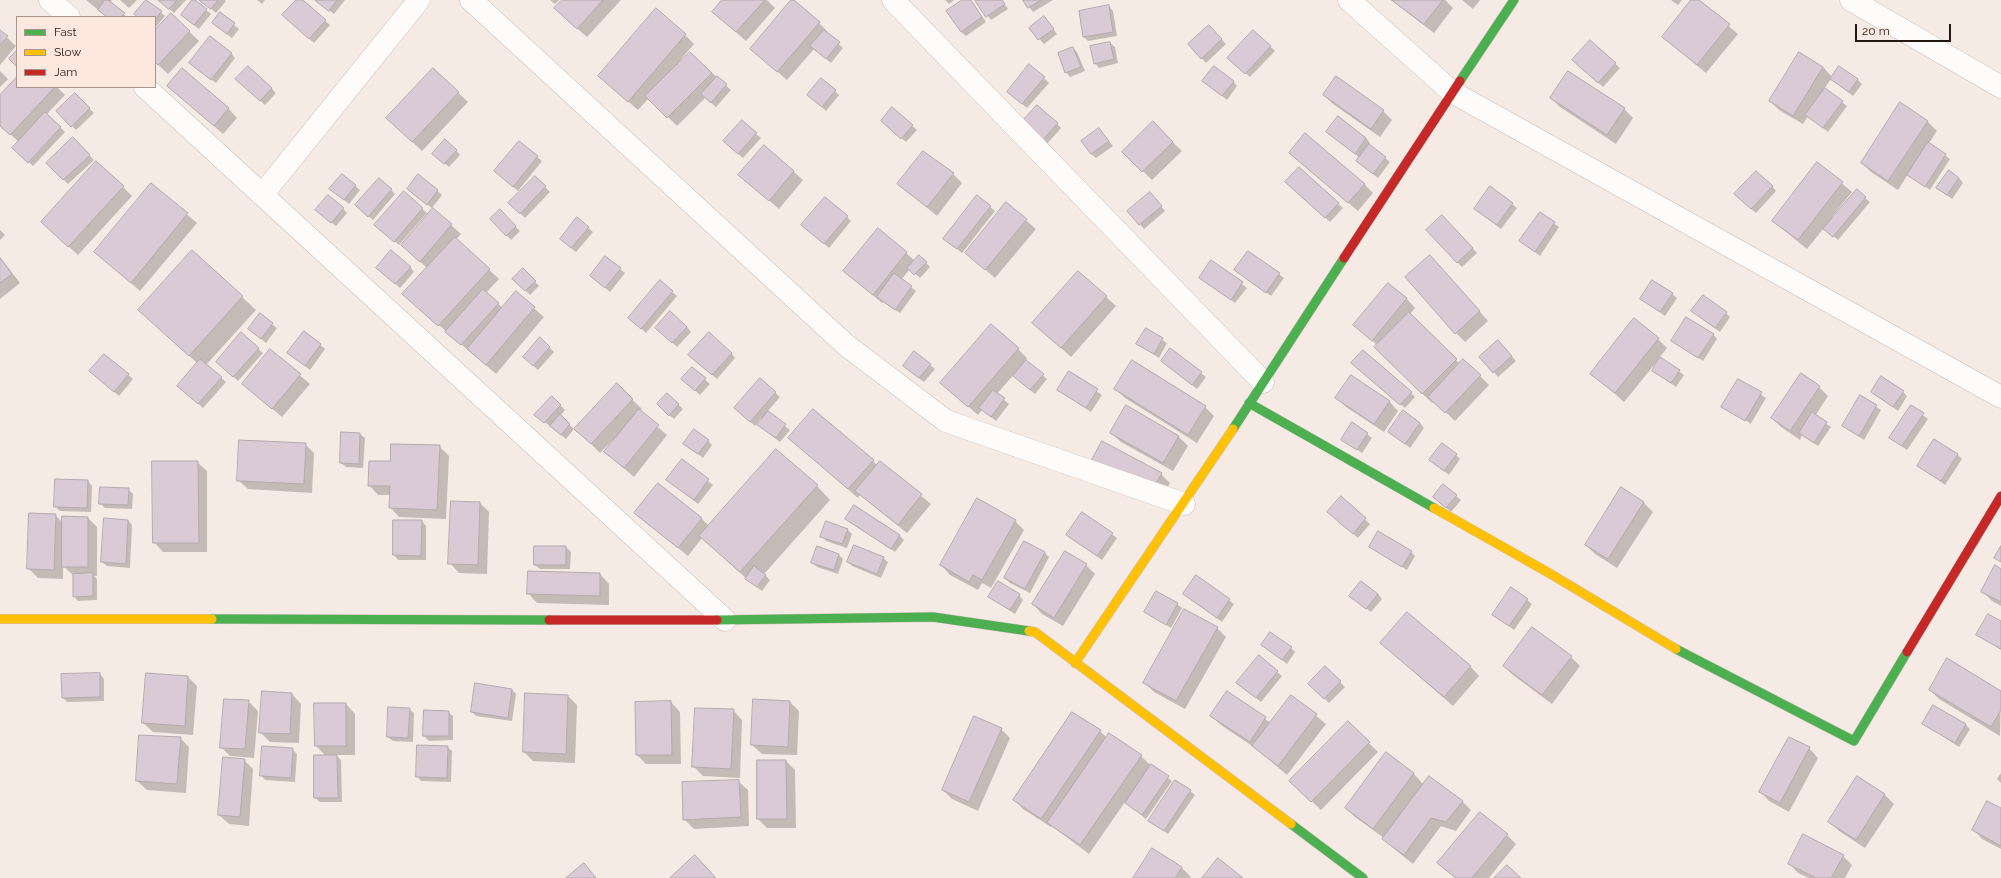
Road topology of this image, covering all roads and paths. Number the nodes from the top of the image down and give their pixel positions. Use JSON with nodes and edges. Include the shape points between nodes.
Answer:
{"nodes":[{"id":1,"x":50,"y":0,"type":"edge"},
{"id":2,"x":419,"y":0,"type":"edge"},
{"id":3,"x":471,"y":0,"type":"edge"},
{"id":4,"x":893,"y":0,"type":"edge"},
{"id":5,"x":1349,"y":0,"type":"edge"},
{"id":6,"x":1514,"y":0,"type":"edge"},
{"id":7,"x":1851,"y":0,"type":"edge"},
{"id":8,"x":68,"y":16,"type":"edge"},
{"id":9,"x":2001,"y":87,"type":"edge"},
{"id":10,"x":146,"y":88,"type":"edge"},
{"id":11,"x":1452,"y":92,"type":"junction"},
{"id":12,"x":262,"y":195,"type":"junction"},
{"id":13,"x":1263,"y":382,"type":"junction"},
{"id":14,"x":2001,"y":397,"type":"edge"},
{"id":15,"x":1249,"y":403,"type":"junction"},
{"id":16,"x":2001,"y":496,"type":"edge"},
{"id":17,"x":1184,"y":504,"type":"junction"},
{"id":18,"x":0,"y":619,"type":"edge"},
{"id":19,"x":725,"y":620,"type":"junction"},
{"id":20,"x":1075,"y":663,"type":"junction"},
{"id":21,"x":1363,"y":878,"type":"edge"}],
"edges":[{"from":1,"to":8,"type":"street"},
{"from":2,"to":12,"type":"street"},
{"from":3,"to":17,"type":"street","via":[[846,345],[946,421]]},
{"from":4,"to":13,"type":"street"},
{"from":5,"to":11,"type":"street"},
{"from":6,"to":11,"type":"street"},
{"from":7,"to":9,"type":"street"},
{"from":10,"to":12,"type":"street"},
{"from":11,"to":13,"type":"street"},
{"from":11,"to":14,"type":"street"},
{"from":12,"to":19,"type":"street"},
{"from":13,"to":15,"type":"street"},
{"from":15,"to":16,"type":"street","via":[[1549,573],[1691,658],[1854,741]]},
{"from":15,"to":17,"type":"street"},
{"from":17,"to":20,"type":"street"},
{"from":18,"to":19,"type":"street"},
{"from":19,"to":20,"type":"street","via":[[933,616],[1035,632]]},
{"from":20,"to":21,"type":"street"}]}
